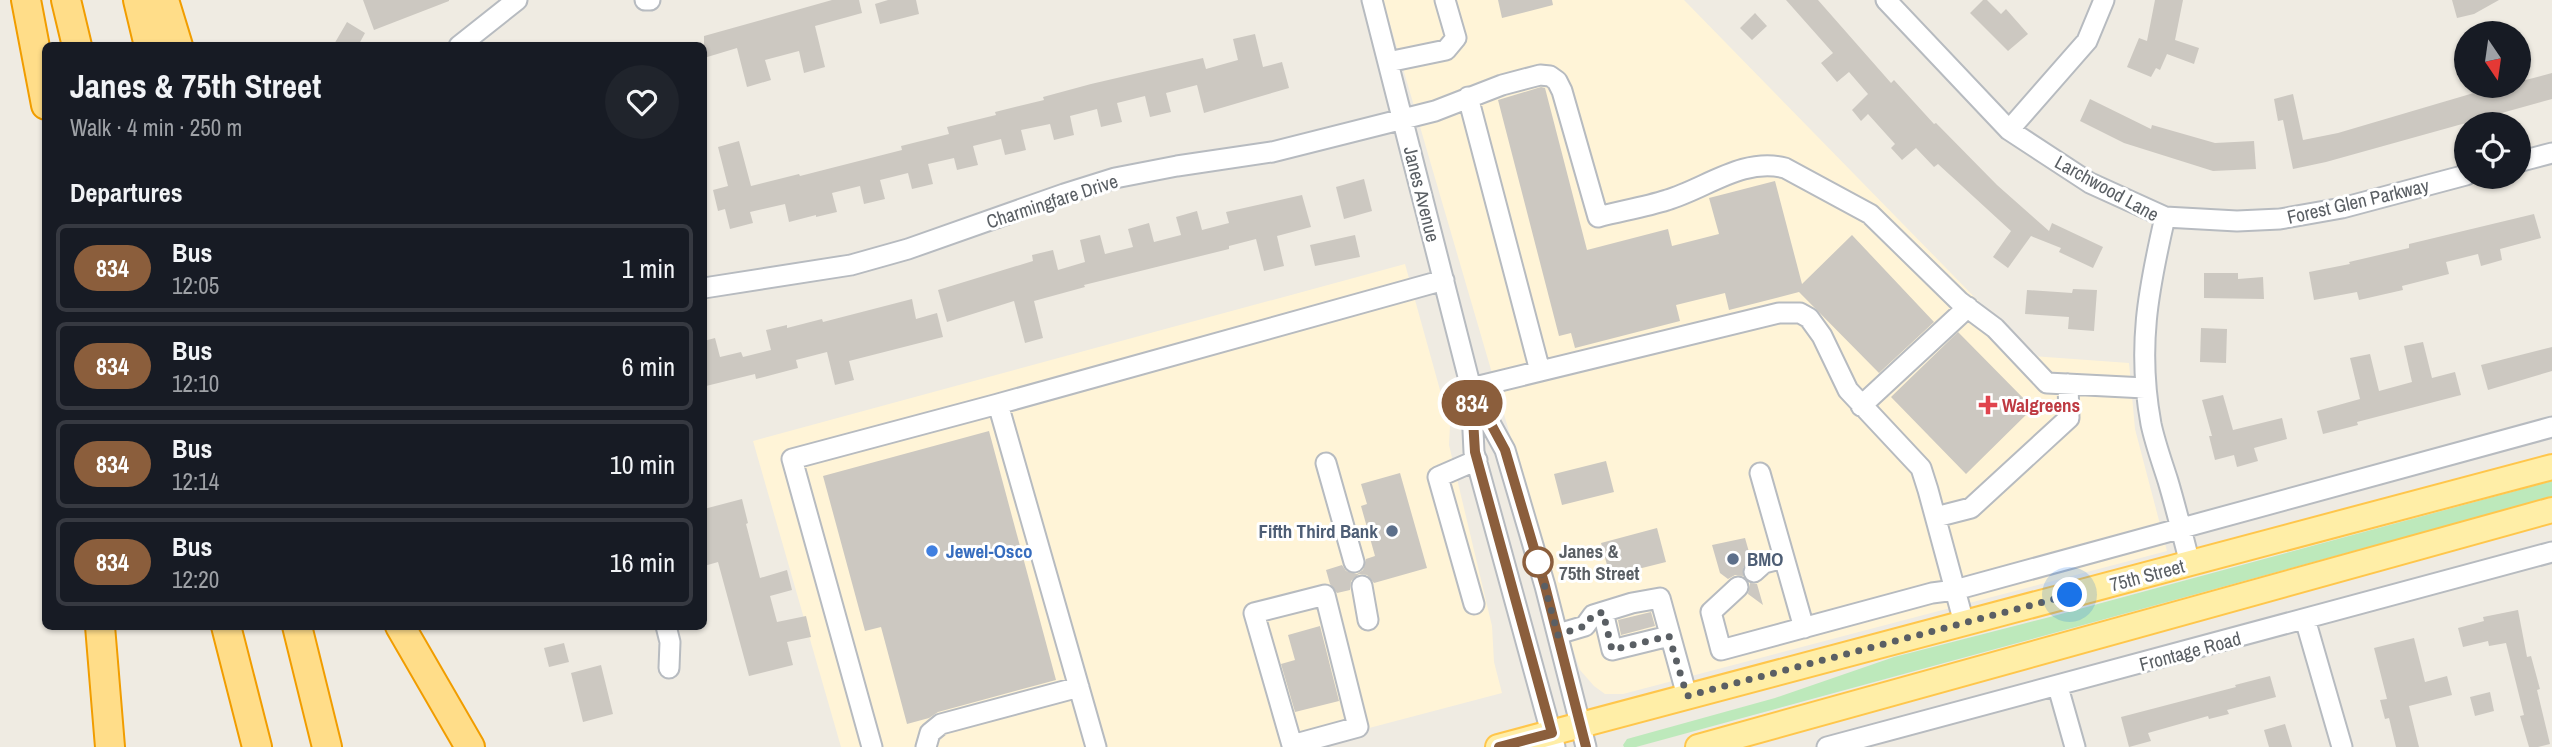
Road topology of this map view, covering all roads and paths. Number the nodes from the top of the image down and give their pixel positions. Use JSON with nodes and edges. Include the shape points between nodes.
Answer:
{"nodes":[{"id":1,"x":26,"y":0,"type":"edge"},
{"id":2,"x":66,"y":0,"type":"edge"},
{"id":3,"x":138,"y":0,"type":"edge"},
{"id":4,"x":164,"y":0,"type":"edge"},
{"id":5,"x":517,"y":0,"type":"edge"},
{"id":6,"x":1372,"y":0,"type":"edge"},
{"id":7,"x":1445,"y":0,"type":"edge"},
{"id":8,"x":1886,"y":0,"type":"edge"},
{"id":9,"x":2104,"y":0,"type":"edge"},
{"id":10,"x":77,"y":42,"type":"edge"},
{"id":11,"x":148,"y":42,"type":"edge"},
{"id":12,"x":177,"y":42,"type":"edge"},
{"id":13,"x":464,"y":42,"type":"edge"},
{"id":14,"x":1388,"y":62,"type":"junction"},
{"id":15,"x":42,"y":84,"type":"edge"},
{"id":16,"x":1468,"y":97,"type":"junction"},
{"id":17,"x":1403,"y":120,"type":"junction"},
{"id":18,"x":2009,"y":130,"type":"junction"},
{"id":19,"x":2552,"y":153,"type":"edge"},
{"id":20,"x":2531,"y":159,"type":"edge"},
{"id":21,"x":2454,"y":178,"type":"edge"},
{"id":22,"x":2165,"y":217,"type":"junction"},
{"id":23,"x":1444,"y":280,"type":"junction"},
{"id":24,"x":707,"y":288,"type":"edge"},
{"id":25,"x":1968,"y":307,"type":"junction"},
{"id":26,"x":1539,"y":371,"type":"junction"},
{"id":27,"x":2068,"y":384,"type":"junction"},
{"id":28,"x":1471,"y":387,"type":"junction"},
{"id":29,"x":2145,"y":388,"type":"junction"},
{"id":30,"x":998,"y":404,"type":"junction"},
{"id":31,"x":1861,"y":406,"type":"junction"},
{"id":32,"x":2552,"y":426,"type":"edge"},
{"id":33,"x":1477,"y":460,"type":"junction"},
{"id":34,"x":1326,"y":463,"type":"dead end"},
{"id":35,"x":2552,"y":467,"type":"edge"},
{"id":36,"x":1760,"y":473,"type":"dead end"},
{"id":37,"x":2552,"y":510,"type":"edge"},
{"id":38,"x":1936,"y":517,"type":"junction"},
{"id":39,"x":2182,"y":529,"type":"junction"},
{"id":40,"x":2552,"y":552,"type":"edge"},
{"id":41,"x":1784,"y":558,"type":"junction"},
{"id":42,"x":1354,"y":562,"type":"dead end"},
{"id":43,"x":2190,"y":564,"type":"junction"},
{"id":44,"x":1754,"y":572,"type":"dead end"},
{"id":45,"x":1362,"y":586,"type":"dead end"},
{"id":46,"x":1738,"y":587,"type":"dead end"},
{"id":47,"x":1955,"y":590,"type":"junction"},
{"id":48,"x":1474,"y":604,"type":"dead end"},
{"id":49,"x":1603,"y":612,"type":"junction"},
{"id":50,"x":2305,"y":619,"type":"junction"},
{"id":51,"x":1368,"y":620,"type":"dead end"},
{"id":52,"x":1964,"y":623,"type":"junction"},
{"id":53,"x":1804,"y":628,"type":"junction"},
{"id":54,"x":100,"y":630,"type":"edge"},
{"id":55,"x":227,"y":630,"type":"edge"},
{"id":56,"x":298,"y":630,"type":"edge"},
{"id":57,"x":402,"y":630,"type":"edge"},
{"id":58,"x":667,"y":630,"type":"edge"},
{"id":59,"x":1558,"y":635,"type":"junction"},
{"id":60,"x":1669,"y":636,"type":"junction"},
{"id":61,"x":669,"y":668,"type":"dead end"},
{"id":62,"x":1079,"y":687,"type":"junction"},
{"id":63,"x":2059,"y":687,"type":"junction"},
{"id":64,"x":1687,"y":696,"type":"junction"},
{"id":65,"x":1583,"y":736,"type":"edge"},
{"id":66,"x":1553,"y":740,"type":"edge"},
{"id":67,"x":1330,"y":741,"type":"edge"},
{"id":68,"x":1726,"y":743,"type":"edge"},
{"id":69,"x":110,"y":747,"type":"edge"},
{"id":70,"x":257,"y":747,"type":"edge"},
{"id":71,"x":327,"y":747,"type":"edge"},
{"id":72,"x":470,"y":747,"type":"edge"},
{"id":73,"x":872,"y":747,"type":"edge"},
{"id":74,"x":926,"y":747,"type":"edge"},
{"id":75,"x":1096,"y":747,"type":"edge"},
{"id":76,"x":1498,"y":747,"type":"edge"},
{"id":77,"x":1698,"y":747,"type":"edge"},
{"id":78,"x":1827,"y":747,"type":"edge"},
{"id":79,"x":2075,"y":747,"type":"edge"},
{"id":80,"x":2342,"y":747,"type":"edge"}],
"edges":[{"from":1,"to":15,"type":"highway"},
{"from":2,"to":10,"type":"highway"},
{"from":3,"to":11,"type":"highway"},
{"from":4,"to":12,"type":"highway"},
{"from":5,"to":13,"type":"street"},
{"from":6,"to":14,"type":"street","name":"Janes Avenue"},
{"from":7,"to":14,"type":"street","via":[[1456,38],[1446,50]]},
{"from":8,"to":18,"type":"street","name":"Larchwood Lane"},
{"from":9,"to":18,"type":"street","via":[[2087,41]]},
{"from":14,"to":17,"type":"street","name":"Janes Avenue"},
{"from":16,"to":17,"type":"street","name":"Charmingfare Drive"},
{"from":16,"to":25,"type":"street","name":"Charmingfare Drive","via":[[1540,75],[1557,81],[1598,217],[1669,200],[1725,175],[1772,165],[1785,168],[1870,214]]},
{"from":16,"to":26,"type":"street"},
{"from":17,"to":23,"type":"street","name":"Janes Avenue"},
{"from":17,"to":24,"type":"street","name":"Charmingfare Drive","via":[[1272,152],[1115,178],[851,265]]},
{"from":18,"to":22,"type":"street","name":"Larchwood Lane","via":[[2090,183]]},
{"from":19,"to":20,"type":"street"},
{"from":21,"to":22,"type":"street","name":"Forest Glen Parkway","via":[[2280,219]]},
{"from":22,"to":29,"type":"street","name":"Larchwood Lane","via":[[2146,306]]},
{"from":23,"to":28,"type":"street","name":"Janes Avenue"},
{"from":23,"to":30,"type":"street"},
{"from":25,"to":27,"type":"street","via":[[1995,328],[2047,383]]},
{"from":25,"to":31,"type":"street"},
{"from":26,"to":28,"type":"street"},
{"from":26,"to":31,"type":"street","via":[[1791,311],[1809,318]]},
{"from":27,"to":29,"type":"street"},
{"from":27,"to":38,"type":"street","via":[[2069,418],[1971,508]]},
{"from":28,"to":33,"type":"street","name":"Janes Avenue"},
{"from":28,"to":59,"type":"street","name":"Janes Avenue","via":[[1505,450]]},
{"from":29,"to":39,"type":"street","name":"Larchwood Lane","via":[[2151,427]]},
{"from":30,"to":62,"type":"street"},
{"from":30,"to":73,"type":"street","via":[[792,459]]},
{"from":31,"to":38,"type":"street","via":[[1921,468]]},
{"from":32,"to":39,"type":"street"},
{"from":33,"to":48,"type":"street","via":[[1437,477]]},
{"from":33,"to":66,"type":"street","name":"Janes Avenue"},
{"from":34,"to":42,"type":"street"},
{"from":35,"to":43,"type":"main road","name":"75th Street"},
{"from":36,"to":41,"type":"street"},
{"from":37,"to":68,"type":"main road"},
{"from":38,"to":47,"type":"street"},
{"from":39,"to":43,"type":"street","name":"Larchwood Lane"},
{"from":39,"to":47,"type":"street"},
{"from":40,"to":50,"type":"street","name":"Frontage Road"},
{"from":41,"to":44,"type":"street","via":[[1764,563]]},
{"from":41,"to":53,"type":"street"},
{"from":43,"to":52,"type":"main road","name":"75th Street"},
{"from":45,"to":51,"type":"street"},
{"from":46,"to":53,"type":"street","via":[[1711,611],[1721,650]]},
{"from":47,"to":52,"type":"street"},
{"from":47,"to":53,"type":"street"},
{"from":49,"to":59,"type":"street","via":[[1593,615],[1585,626]]},
{"from":49,"to":60,"type":"street","via":[[1612,650]]},
{"from":49,"to":60,"type":"street","via":[[1660,598]]},
{"from":50,"to":63,"type":"street","name":"Frontage Road"},
{"from":50,"to":80,"type":"street"},
{"from":52,"to":64,"type":"main road","name":"75th Street"},
{"from":54,"to":69,"type":"highway"},
{"from":55,"to":70,"type":"highway"},
{"from":56,"to":71,"type":"highway"},
{"from":57,"to":72,"type":"highway"},
{"from":58,"to":61,"type":"street"},
{"from":59,"to":65,"type":"street","name":"Janes Avenue"},
{"from":60,"to":64,"type":"street"},
{"from":62,"to":74,"type":"street","via":[[941,724],[930,733]]},
{"from":62,"to":75,"type":"street"},
{"from":63,"to":78,"type":"street","name":"Frontage Road"},
{"from":63,"to":79,"type":"street"},
{"from":64,"to":65,"type":"main road","name":"75th Street"},
{"from":65,"to":66,"type":"main road","name":"75th Street"},
{"from":66,"to":76,"type":"main road","name":"75th Street"},
{"from":67,"to":67,"type":"street","via":[[1358,727],[1325,595],[1254,613],[1292,745]]},
{"from":68,"to":77,"type":"main road"}]}
